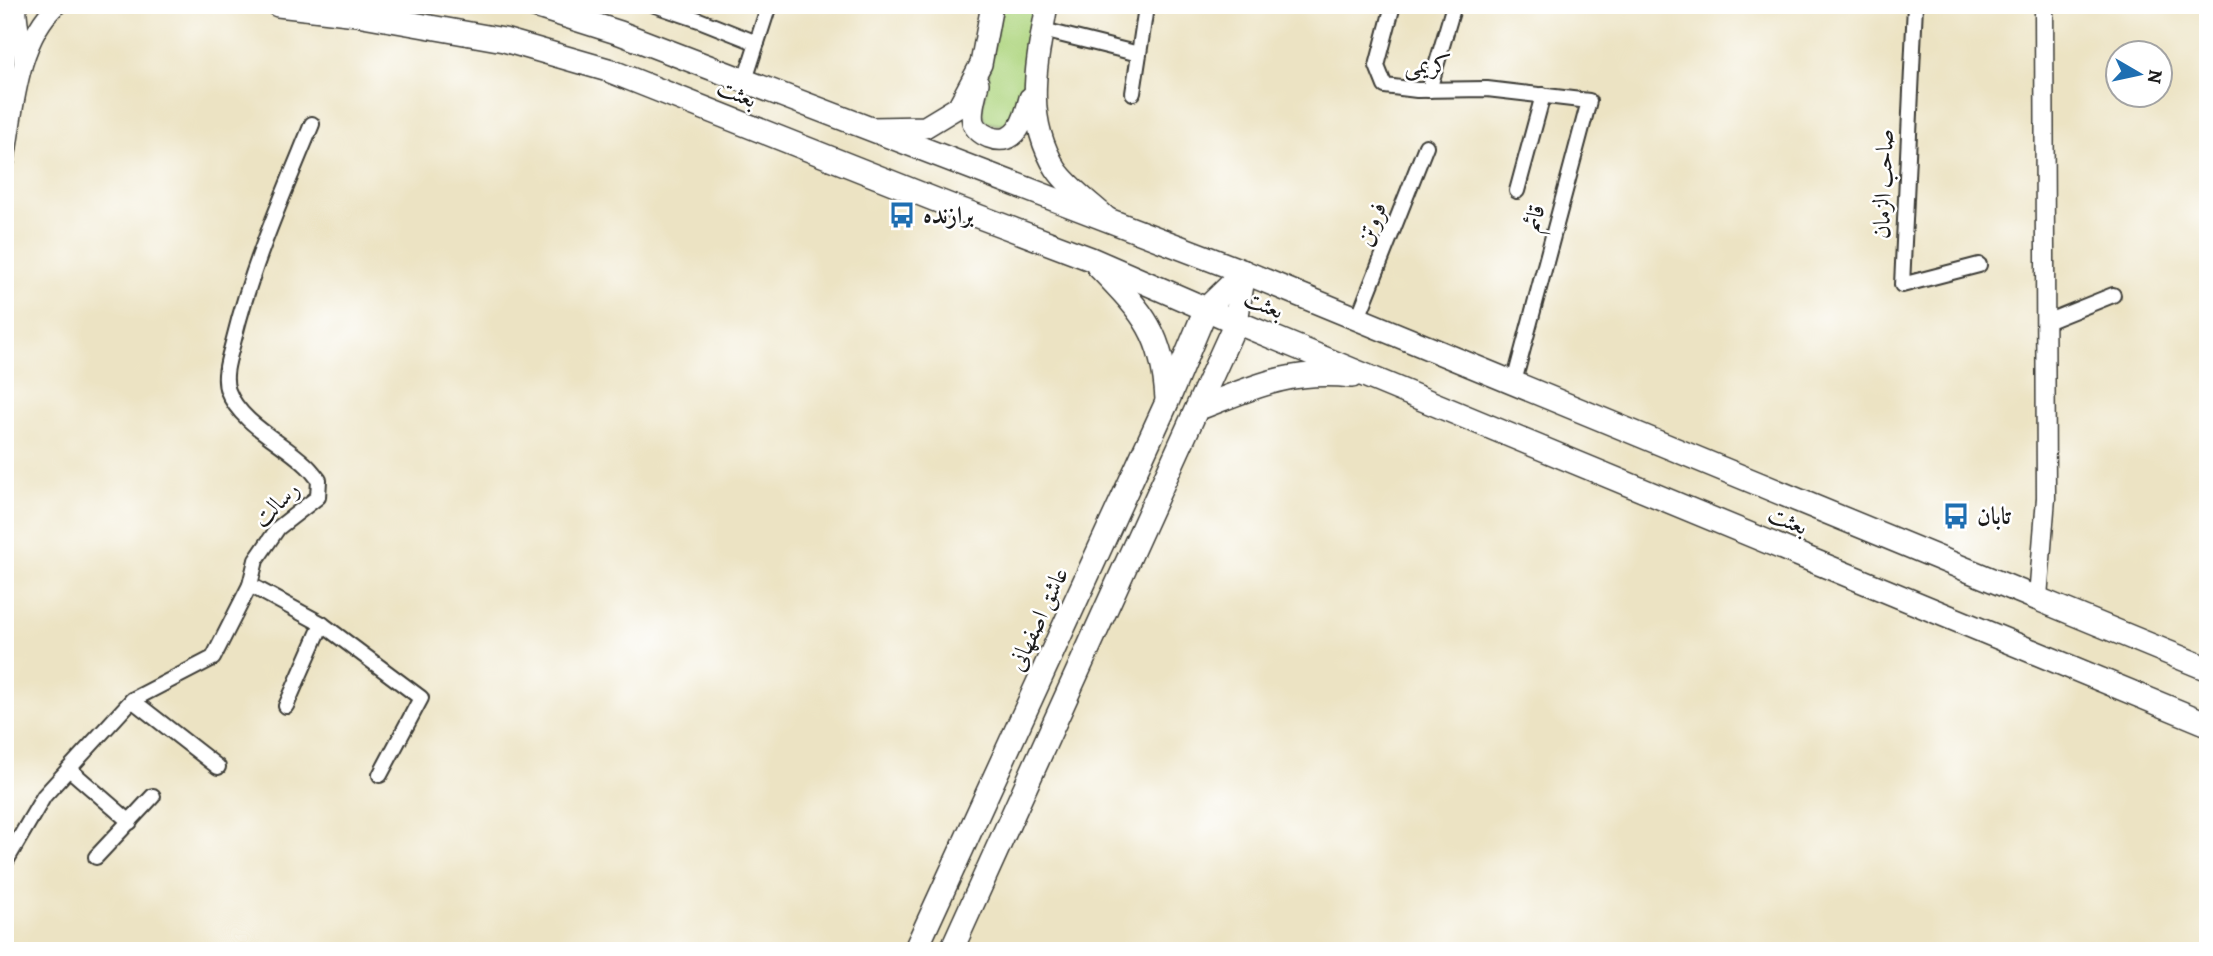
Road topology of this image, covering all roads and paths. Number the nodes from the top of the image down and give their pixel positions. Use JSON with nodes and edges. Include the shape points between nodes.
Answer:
{"nodes":[{"id":1,"x":15,"y":5,"type":"edge"},
{"id":2,"x":57,"y":5,"type":"edge"},
{"id":3,"x":278,"y":5,"type":"edge"},
{"id":4,"x":532,"y":5,"type":"edge"},
{"id":5,"x":655,"y":5,"type":"edge"},
{"id":6,"x":769,"y":5,"type":"edge"},
{"id":7,"x":992,"y":5,"type":"edge"},
{"id":8,"x":1048,"y":5,"type":"edge"},
{"id":9,"x":1393,"y":5,"type":"edge"},
{"id":10,"x":1454,"y":5,"type":"edge"},
{"id":11,"x":1915,"y":5,"type":"edge"},
{"id":12,"x":2044,"y":5,"type":"edge"},
{"id":13,"x":1146,"y":7,"type":"edge"},
{"id":14,"x":1043,"y":30,"type":"junction"},
{"id":15,"x":620,"y":33,"type":"junction"},
{"id":16,"x":757,"y":43,"type":"junction"},
{"id":17,"x":1139,"y":54,"type":"junction"},
{"id":18,"x":23,"y":61,"type":"junction"},
{"id":19,"x":981,"y":64,"type":"junction"},
{"id":20,"x":608,"y":70,"type":"junction"},
{"id":21,"x":1034,"y":75,"type":"junction"},
{"id":22,"x":745,"y":80,"type":"junction"},
{"id":23,"x":1429,"y":90,"type":"junction"},
{"id":24,"x":1133,"y":93,"type":"dead end"},
{"id":25,"x":1548,"y":96,"type":"junction"},
{"id":26,"x":312,"y":124,"type":"dead end"},
{"id":27,"x":872,"y":128,"type":"junction"},
{"id":28,"x":1426,"y":146,"type":"dead end"},
{"id":29,"x":5,"y":162,"type":"edge"},
{"id":30,"x":1517,"y":191,"type":"dead end"},
{"id":31,"x":1107,"y":218,"type":"junction"},
{"id":32,"x":1091,"y":259,"type":"junction"},
{"id":33,"x":1979,"y":265,"type":"dead end"},
{"id":34,"x":1244,"y":272,"type":"junction"},
{"id":35,"x":2113,"y":295,"type":"dead end"},
{"id":36,"x":1206,"y":309,"type":"junction"},
{"id":37,"x":1358,"y":318,"type":"junction"},
{"id":38,"x":1236,"y":322,"type":"junction"},
{"id":39,"x":2046,"y":322,"type":"junction"},
{"id":40,"x":1380,"y":379,"type":"junction"},
{"id":41,"x":1514,"y":382,"type":"junction"},
{"id":42,"x":1167,"y":402,"type":"junction"},
{"id":43,"x":1197,"y":409,"type":"junction"},
{"id":44,"x":250,"y":585,"type":"junction"},
{"id":45,"x":2038,"y":597,"type":"junction"},
{"id":46,"x":322,"y":624,"type":"junction"},
{"id":47,"x":2208,"y":669,"type":"edge"},
{"id":48,"x":132,"y":700,"type":"junction"},
{"id":49,"x":286,"y":706,"type":"dead end"},
{"id":50,"x":2208,"y":724,"type":"edge"},
{"id":51,"x":218,"y":767,"type":"dead end"},
{"id":52,"x":69,"y":769,"type":"junction"},
{"id":53,"x":380,"y":775,"type":"dead end"},
{"id":54,"x":153,"y":796,"type":"dead end"},
{"id":55,"x":130,"y":822,"type":"junction"},
{"id":56,"x":96,"y":857,"type":"dead end"},
{"id":57,"x":5,"y":863,"type":"edge"},
{"id":58,"x":915,"y":951,"type":"edge"},
{"id":59,"x":951,"y":951,"type":"edge"}],
"edges":[{"from":1,"to":18,"type":"street"},
{"from":2,"to":18,"type":"street","via":[[38,27]]},
{"from":3,"to":20,"type":"main road","name":"بعثت","via":[[358,13],[504,40]]},
{"from":4,"to":15,"type":"main road","name":"بعثت"},
{"from":5,"to":16,"type":"street"},
{"from":6,"to":16,"type":"street"},
{"from":7,"to":19,"type":"main road"},
{"from":8,"to":14,"type":"main road"},
{"from":9,"to":23,"type":"street","name":"کریمی","via":[[1377,66],[1384,86]]},
{"from":10,"to":23,"type":"street"},
{"from":11,"to":33,"type":"street","name":"صاحب الزمان","via":[[1902,285]]},
{"from":12,"to":39,"type":"street"},
{"from":13,"to":17,"type":"street"},
{"from":14,"to":17,"type":"street"},
{"from":14,"to":21,"type":"main road"},
{"from":15,"to":20,"type":"main road"},
{"from":15,"to":22,"type":"main road","name":"بعثت"},
{"from":16,"to":22,"type":"street"},
{"from":17,"to":24,"type":"street"},
{"from":18,"to":29,"type":"street"},
{"from":19,"to":21,"type":"main road","via":[[973,122],[979,131],[999,139],[1012,136],[1024,122]]},
{"from":19,"to":27,"type":"main road","via":[[958,107],[925,127]]},
{"from":20,"to":32,"type":"main road","name":"بعثت"},
{"from":21,"to":31,"type":"main road","via":[[1043,143],[1058,171]]},
{"from":22,"to":27,"type":"main road","name":"بعثت"},
{"from":23,"to":25,"type":"street","name":"کریمی","via":[[1487,89]]},
{"from":25,"to":30,"type":"street"},
{"from":25,"to":41,"type":"street","name":"قائم","via":[[1589,101]]},
{"from":26,"to":44,"type":"street","name":"رسالت","via":[[242,306],[227,374],[228,391],[238,407],[319,480],[318,497],[278,528],[256,560]]},
{"from":27,"to":31,"type":"main road","name":"بعثت"},
{"from":28,"to":37,"type":"street","name":"فروتن"},
{"from":31,"to":34,"type":"main road","name":"بعثت"},
{"from":32,"to":36,"type":"main road","name":"بعثت"},
{"from":32,"to":42,"type":"main road","via":[[1137,306],[1156,338]]},
{"from":34,"to":36,"type":"main road"},
{"from":34,"to":37,"type":"main road","name":"بعثت"},
{"from":34,"to":38,"type":"main road"},
{"from":35,"to":39,"type":"street"},
{"from":36,"to":38,"type":"main road","name":"بعثت"},
{"from":36,"to":42,"type":"main road","name":"عاشق اصفهانی"},
{"from":37,"to":41,"type":"main road","name":"بعثت"},
{"from":38,"to":40,"type":"main road","name":"بعثت"},
{"from":38,"to":43,"type":"main road"},
{"from":39,"to":45,"type":"street","via":[[2046,498]]},
{"from":40,"to":43,"type":"main road","via":[[1329,373],[1297,375],[1268,381]]},
{"from":40,"to":50,"type":"main road","name":"بعثت"},
{"from":41,"to":45,"type":"main road","name":"بعثت"},
{"from":42,"to":58,"type":"main road","name":"عاشق اصفهانی"},
{"from":43,"to":59,"type":"main road"},
{"from":44,"to":46,"type":"street"},
{"from":44,"to":48,"type":"street","name":"رسالت","via":[[213,658]]},
{"from":45,"to":47,"type":"main road","name":"بعثت"},
{"from":46,"to":49,"type":"street"},
{"from":46,"to":53,"type":"street","via":[[421,698]]},
{"from":48,"to":51,"type":"street"},
{"from":48,"to":52,"type":"street","name":"رسالت"},
{"from":52,"to":55,"type":"street"},
{"from":52,"to":57,"type":"street","name":"رسالت","via":[[44,796]]},
{"from":54,"to":55,"type":"street"},
{"from":55,"to":56,"type":"street"}]}
